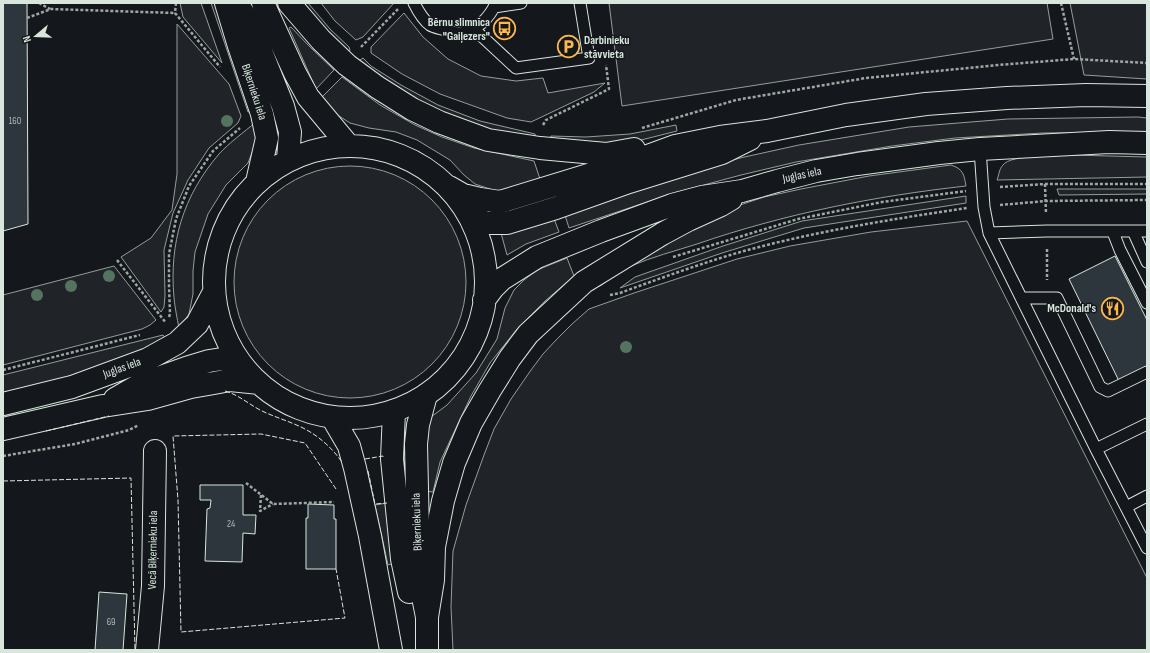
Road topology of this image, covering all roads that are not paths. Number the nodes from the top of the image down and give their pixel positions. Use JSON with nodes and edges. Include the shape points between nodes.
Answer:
{"nodes":[{"id":1,"x":226,"y":3,"type":"edge"},
{"id":2,"x":237,"y":3,"type":"edge"},
{"id":3,"x":263,"y":3,"type":"edge"},
{"id":4,"x":289,"y":3,"type":"edge"},
{"id":5,"x":414,"y":3,"type":"edge"},
{"id":6,"x":521,"y":3,"type":"edge"},
{"id":7,"x":580,"y":3,"type":"edge"},
{"id":8,"x":495,"y":5,"type":"edge"},
{"id":9,"x":474,"y":29,"type":"junction"},
{"id":10,"x":1147,"y":96,"type":"edge"},
{"id":11,"x":767,"y":131,"type":"junction"},
{"id":12,"x":1147,"y":143,"type":"edge"},
{"id":13,"x":348,"y":145,"type":"junction"},
{"id":14,"x":675,"y":146,"type":"junction"},
{"id":15,"x":980,"y":150,"type":"junction"},
{"id":16,"x":288,"y":160,"type":"junction"},
{"id":17,"x":257,"y":182,"type":"junction"},
{"id":18,"x":448,"y":187,"type":"junction"},
{"id":19,"x":742,"y":192,"type":"junction"},
{"id":20,"x":469,"y":216,"type":"junction"},
{"id":21,"x":1133,"y":231,"type":"junction"},
{"id":22,"x":1147,"y":231,"type":"edge"},
{"id":23,"x":1113,"y":232,"type":"junction"},
{"id":24,"x":989,"y":233,"type":"junction"},
{"id":25,"x":1147,"y":262,"type":"edge"},
{"id":26,"x":214,"y":292,"type":"junction"},
{"id":27,"x":1021,"y":298,"type":"junction"},
{"id":28,"x":484,"y":300,"type":"junction"},
{"id":29,"x":1147,"y":303,"type":"edge"},
{"id":30,"x":238,"y":360,"type":"junction"},
{"id":31,"x":1147,"y":372,"type":"edge"},
{"id":32,"x":258,"y":383,"type":"junction"},
{"id":33,"x":426,"y":395,"type":"junction"},
{"id":34,"x":3,"y":404,"type":"edge"},
{"id":35,"x":103,"y":406,"type":"junction"},
{"id":36,"x":394,"y":411,"type":"junction"},
{"id":37,"x":332,"y":417,"type":"junction"},
{"id":38,"x":1147,"y":424,"type":"edge"},
{"id":39,"x":3,"y":430,"type":"edge"},
{"id":40,"x":1096,"y":449,"type":"junction"},
{"id":41,"x":155,"y":451,"type":"dead end"},
{"id":42,"x":1147,"y":496,"type":"edge"},
{"id":43,"x":1126,"y":507,"type":"junction"},
{"id":44,"x":1147,"y":548,"type":"edge"},
{"id":45,"x":427,"y":617,"type":"junction"},
{"id":46,"x":147,"y":650,"type":"edge"},
{"id":47,"x":391,"y":650,"type":"edge"},
{"id":48,"x":421,"y":650,"type":"edge"},
{"id":49,"x":427,"y":650,"type":"edge"}],
"edges":[{"from":1,"to":17,"type":"main road","name":"Biķernieku iela","via":[[262,114],[267,138]]},
{"from":2,"to":16,"type":"main road","name":"Biķernieku iela","via":[[250,24],[283,106],[290,132]]},
{"from":3,"to":13,"type":"main road","via":[[308,97]]},
{"from":4,"to":14,"type":"main road","via":[[347,65],[412,109],[439,122],[488,140],[565,150],[606,154]]},
{"from":5,"to":9,"type":"lane","via":[[431,26],[461,33]]},
{"from":6,"to":8,"type":"lane"},
{"from":7,"to":9,"type":"lane","via":[[588,58],[516,68]]},
{"from":8,"to":9,"type":"lane","via":[[485,20]]},
{"from":10,"to":11,"type":"main road","via":[[1086,95],[926,104],[846,115]]},
{"from":11,"to":14,"type":"main road"},
{"from":11,"to":20,"type":"main road","via":[[722,153],[507,223],[486,223]]},
{"from":12,"to":15,"type":"main road","name":"Juglas iela","via":[[1109,142]]},
{"from":13,"to":16,"type":"main road","via":[[323,148]]},
{"from":13,"to":18,"type":"main road","via":[[396,153],[429,171]]},
{"from":14,"to":18,"type":"main road","via":[[500,202],[480,199]]},
{"from":15,"to":19,"type":"main road","name":"Juglas iela","via":[[857,164],[777,180]]},
{"from":15,"to":24,"type":"lane","via":[[984,207]]},
{"from":16,"to":17,"type":"main road"},
{"from":17,"to":26,"type":"main road","via":[[240,200],[227,221],[216,256]]},
{"from":18,"to":20,"type":"main road"},
{"from":19,"to":28,"type":"main road","name":"Juglas iela","via":[[702,197],[672,205],[537,257],[502,279]]},
{"from":19,"to":45,"type":"main road","via":[[656,237],[584,282],[528,334],[510,358],[471,423],[454,463],[434,547],[433,580]]},
{"from":20,"to":28,"type":"main road","via":[[480,238],[485,263]]},
{"from":21,"to":22,"type":"lane"},
{"from":21,"to":23,"type":"lane"},
{"from":21,"to":25,"type":"lane"},
{"from":23,"to":24,"type":"lane"},
{"from":23,"to":29,"type":"lane"},
{"from":24,"to":27,"type":"lane"},
{"from":26,"to":30,"type":"main road","via":[[221,328]]},
{"from":26,"to":34,"type":"main road","name":"Juglas iela","via":[[196,324],[177,343],[148,359],[72,387]]},
{"from":27,"to":31,"type":"lane","via":[[1057,298],[1100,387],[1108,392]]},
{"from":27,"to":40,"type":"lane"},
{"from":28,"to":33,"type":"main road","via":[[479,325],[469,349],[446,379]]},
{"from":30,"to":32,"type":"main road"},
{"from":30,"to":35,"type":"main road","name":"Juglas iela","via":[[209,361],[186,368],[141,384]]},
{"from":32,"to":35,"type":"main road","name":"Juglas iela","via":[[230,380],[148,399]]},
{"from":32,"to":37,"type":"main road","via":[[287,403],[309,412]]},
{"from":33,"to":36,"type":"main road"},
{"from":33,"to":45,"type":"main road","name":"Biķernieku iela","via":[[416,444],[419,577]]},
{"from":35,"to":39,"type":"main road","name":"Juglas iela"},
{"from":36,"to":37,"type":"main road","via":[[370,417]]},
{"from":36,"to":48,"type":"main road","name":"Biķernieku iela","via":[[392,459],[402,559]]},
{"from":37,"to":47,"type":"main road","via":[[349,446],[355,468]]},
{"from":38,"to":40,"type":"lane"},
{"from":40,"to":43,"type":"lane"},
{"from":41,"to":46,"type":"main road","name":"Vecā Biķernieku iela","via":[[153,586]]},
{"from":42,"to":43,"type":"lane"},
{"from":43,"to":44,"type":"lane"},
{"from":45,"to":49,"type":"main road","name":"Biķernieku iela"}]}
